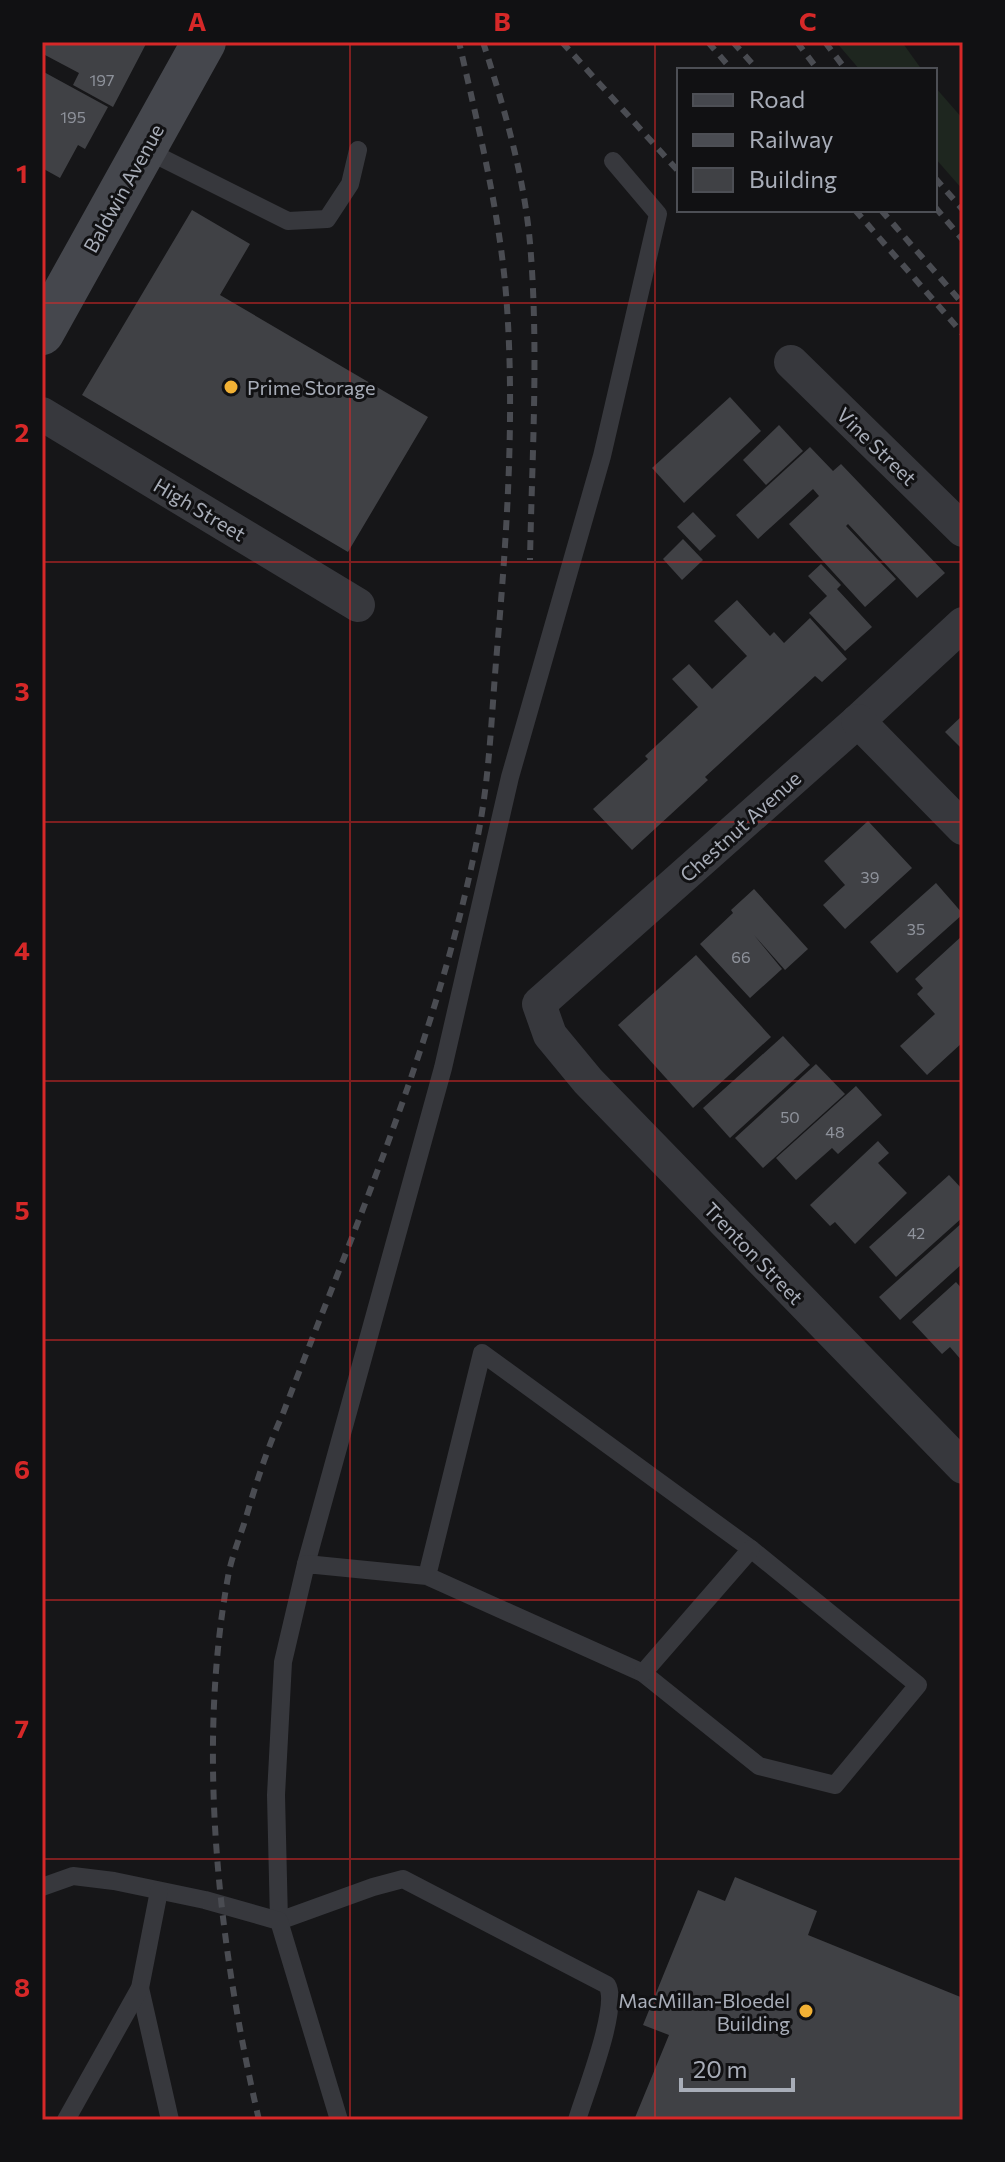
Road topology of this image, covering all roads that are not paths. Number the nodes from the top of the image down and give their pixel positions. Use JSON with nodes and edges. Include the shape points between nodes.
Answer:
{"nodes":[{"id":1,"x":204,"y":42,"type":"edge"},
{"id":2,"x":144,"y":149,"type":"junction"},
{"id":3,"x":358,"y":150,"type":"dead end"},
{"id":4,"x":613,"y":161,"type":"dead end"},
{"id":5,"x":42,"y":333,"type":"edge"},
{"id":6,"x":791,"y":362,"type":"dead end"},
{"id":7,"x":42,"y":414,"type":"edge"},
{"id":8,"x":963,"y":530,"type":"edge"},
{"id":9,"x":358,"y":605,"type":"dead end"},
{"id":10,"x":963,"y":624,"type":"edge"},
{"id":11,"x":858,"y":721,"type":"junction"},
{"id":12,"x":963,"y":828,"type":"edge"},
{"id":13,"x":550,"y":1035,"type":"joint"},
{"id":14,"x":963,"y":1467,"type":"edge"},
{"id":15,"x":751,"y":1549,"type":"junction"},
{"id":16,"x":306,"y":1564,"type":"junction"},
{"id":17,"x":427,"y":1576,"type":"junction"},
{"id":18,"x":643,"y":1673,"type":"junction"},
{"id":19,"x":42,"y":1887,"type":"edge"},
{"id":20,"x":159,"y":1891,"type":"junction"},
{"id":21,"x":279,"y":1921,"type":"junction"},
{"id":22,"x":140,"y":1988,"type":"junction"},
{"id":23,"x":66,"y":2120,"type":"edge"},
{"id":24,"x":170,"y":2120,"type":"edge"},
{"id":25,"x":339,"y":2120,"type":"edge"},
{"id":26,"x":577,"y":2120,"type":"edge"}],
"edges":[{"from":1,"to":2,"type":"street","name":"Baldwin Avenue"},
{"from":2,"to":3,"type":"lane","via":[[288,221],[327,219],[350,184]]},
{"from":2,"to":5,"type":"street","name":"Baldwin Avenue"},
{"from":4,"to":16,"type":"lane","via":[[658,214],[602,456],[510,777],[443,1068]]},
{"from":6,"to":8,"type":"street","name":"Vine Street"},
{"from":7,"to":9,"type":"street","name":"High Street"},
{"from":10,"to":11,"type":"street","name":"Chestnut Avenue"},
{"from":11,"to":12,"type":"street"},
{"from":11,"to":13,"type":"street","name":"Chestnut Avenue","via":[[539,1004]]},
{"from":13,"to":14,"type":"street","name":"Trenton Street","via":[[588,1081]]},
{"from":15,"to":17,"type":"lane","via":[[482,1353]]},
{"from":15,"to":18,"type":"lane"},
{"from":15,"to":18,"type":"lane","via":[[918,1685],[835,1785],[759,1766]]},
{"from":16,"to":17,"type":"lane"},
{"from":16,"to":21,"type":"lane","via":[[283,1662],[276,1795]]},
{"from":17,"to":18,"type":"lane"},
{"from":19,"to":20,"type":"lane","via":[[73,1876]]},
{"from":20,"to":21,"type":"lane"},
{"from":20,"to":22,"type":"lane"},
{"from":21,"to":25,"type":"lane"},
{"from":21,"to":26,"type":"lane","via":[[403,1879],[607,1985],[612,1992],[607,2025]]},
{"from":22,"to":23,"type":"lane"},
{"from":22,"to":24,"type":"lane"}]}
